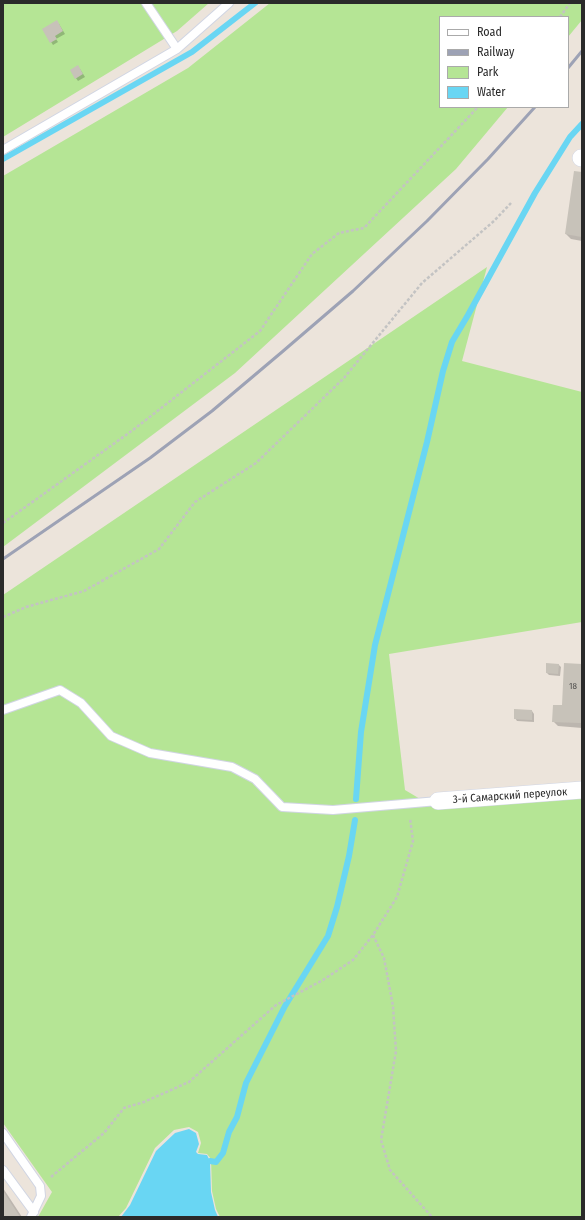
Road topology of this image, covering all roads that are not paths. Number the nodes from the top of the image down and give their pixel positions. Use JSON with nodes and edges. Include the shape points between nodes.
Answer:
{"nodes":[{"id":1,"x":146,"y":3,"type":"edge"},
{"id":2,"x":229,"y":3,"type":"edge"},
{"id":3,"x":177,"y":49,"type":"junction"},
{"id":4,"x":3,"y":150,"type":"edge"},
{"id":5,"x":3,"y":710,"type":"edge"},
{"id":6,"x":582,"y":790,"type":"edge"},
{"id":7,"x":438,"y":801,"type":"joint"},
{"id":8,"x":3,"y":1133,"type":"edge"},
{"id":9,"x":3,"y":1170,"type":"edge"},
{"id":10,"x":32,"y":1215,"type":"edge"}],
"edges":[{"from":1,"to":3,"type":"lane"},
{"from":2,"to":3,"type":"lane"},
{"from":3,"to":4,"type":"lane"},
{"from":5,"to":7,"type":"lane","via":[[60,690],[81,702],[111,736],[150,753],[232,767],[254,779],[282,807],[333,810]]},
{"from":6,"to":7,"type":"street","name":"3-й Самарский переулок"},
{"from":8,"to":10,"type":"lane","via":[[40,1186],[41,1196]]},
{"from":9,"to":10,"type":"lane"}]}
